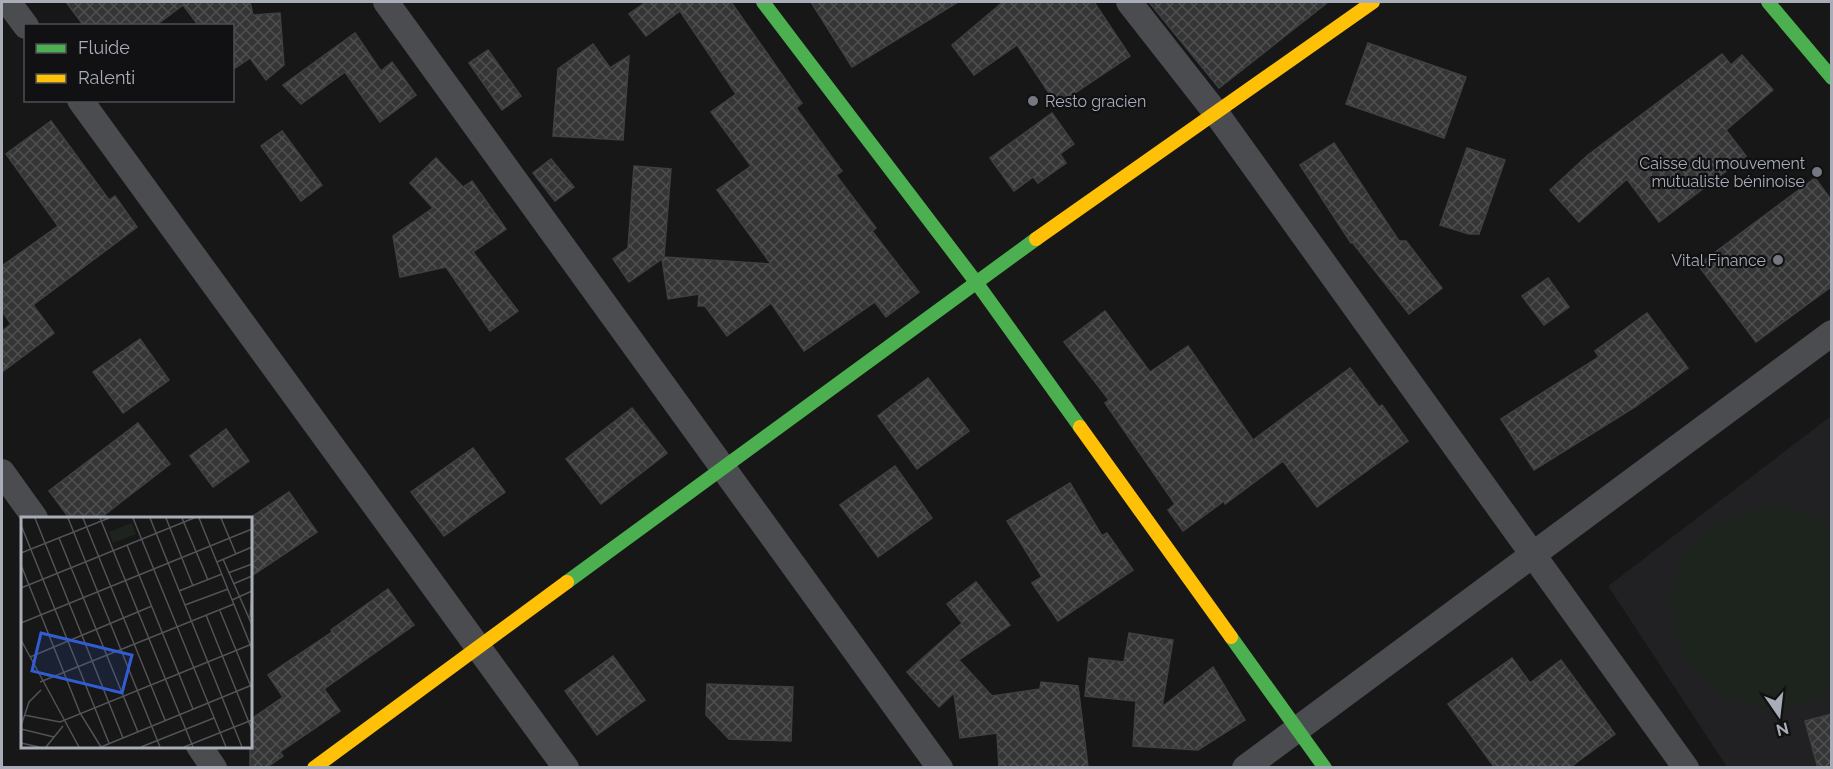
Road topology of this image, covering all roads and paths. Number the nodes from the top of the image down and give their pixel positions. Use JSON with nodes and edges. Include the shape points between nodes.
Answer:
{"nodes":[{"id":1,"x":8,"y":2,"type":"edge"},
{"id":2,"x":386,"y":2,"type":"edge"},
{"id":3,"x":763,"y":2,"type":"edge"},
{"id":4,"x":1129,"y":2,"type":"edge"},
{"id":5,"x":1373,"y":2,"type":"edge"},
{"id":6,"x":1768,"y":2,"type":"edge"},
{"id":7,"x":24,"y":24,"type":"edge"},
{"id":8,"x":1832,"y":78,"type":"edge"},
{"id":9,"x":81,"y":102,"type":"edge"},
{"id":10,"x":1216,"y":113,"type":"junction"},
{"id":11,"x":976,"y":282,"type":"junction"},
{"id":12,"x":1832,"y":333,"type":"edge"},
{"id":13,"x":723,"y":468,"type":"junction"},
{"id":14,"x":2,"y":472,"type":"edge"},
{"id":15,"x":34,"y":517,"type":"edge"},
{"id":16,"x":1533,"y":554,"type":"junction"},
{"id":17,"x":478,"y":647,"type":"junction"},
{"id":18,"x":1297,"y":729,"type":"junction"},
{"id":19,"x":200,"y":748,"type":"edge"},
{"id":20,"x":214,"y":768,"type":"edge"},
{"id":21,"x":314,"y":768,"type":"edge"},
{"id":22,"x":566,"y":768,"type":"edge"},
{"id":23,"x":940,"y":768,"type":"edge"},
{"id":24,"x":1245,"y":768,"type":"edge"},
{"id":25,"x":1325,"y":768,"type":"edge"},
{"id":26,"x":1686,"y":768,"type":"edge"}],
"edges":[{"from":1,"to":7,"type":"street"},
{"from":2,"to":13,"type":"street"},
{"from":3,"to":11,"type":"main road"},
{"from":4,"to":10,"type":"street"},
{"from":5,"to":10,"type":"main road"},
{"from":6,"to":8,"type":"main road"},
{"from":9,"to":17,"type":"street"},
{"from":10,"to":11,"type":"main road"},
{"from":10,"to":16,"type":"street"},
{"from":11,"to":13,"type":"main road"},
{"from":11,"to":18,"type":"main road"},
{"from":12,"to":16,"type":"street"},
{"from":13,"to":17,"type":"main road"},
{"from":13,"to":23,"type":"street"},
{"from":14,"to":15,"type":"street"},
{"from":16,"to":18,"type":"street"},
{"from":16,"to":26,"type":"street"},
{"from":17,"to":21,"type":"main road"},
{"from":17,"to":22,"type":"street"},
{"from":18,"to":24,"type":"street"},
{"from":18,"to":25,"type":"main road"},
{"from":19,"to":20,"type":"street"}]}
